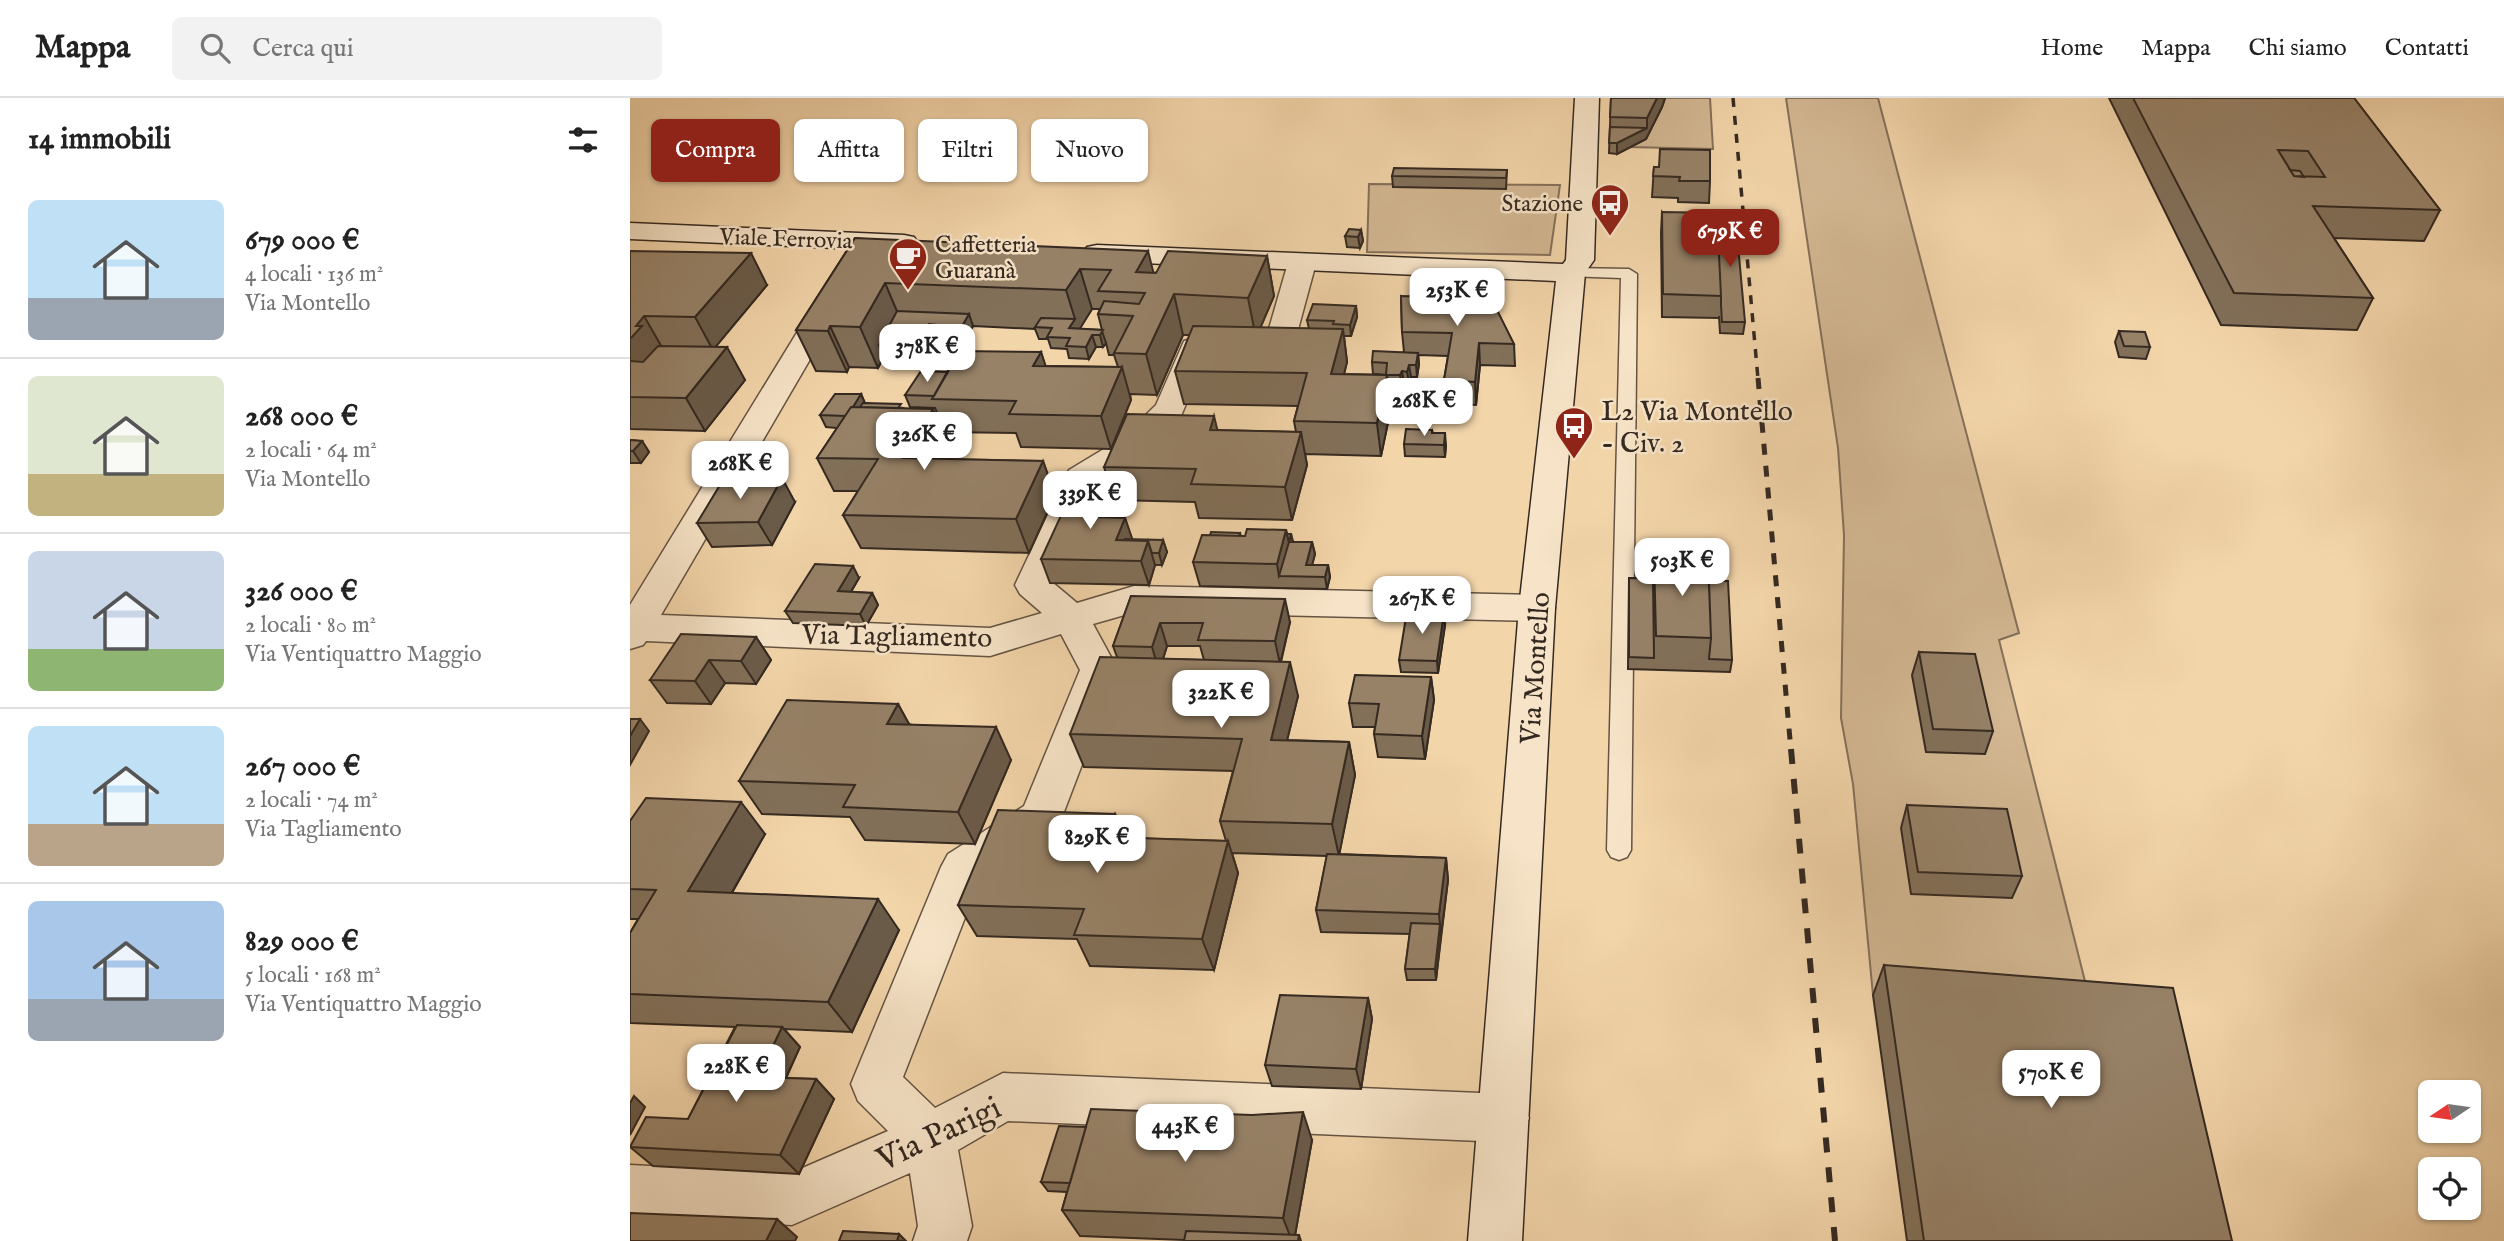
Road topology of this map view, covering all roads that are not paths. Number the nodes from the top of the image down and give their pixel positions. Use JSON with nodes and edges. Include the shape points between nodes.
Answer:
{"nodes":[{"id":1,"x":1587,"y":98,"type":"edge"},
{"id":2,"x":630,"y":232,"type":"edge"},
{"id":3,"x":933,"y":245,"type":"edge"},
{"id":4,"x":1070,"y":251,"type":"edge"},
{"id":5,"x":1302,"y":263,"type":"junction"},
{"id":6,"x":1571,"y":272,"type":"junction"},
{"id":7,"x":838,"y":287,"type":"edge"},
{"id":8,"x":1537,"y":608,"type":"junction"},
{"id":9,"x":1071,"y":618,"type":"junction"},
{"id":10,"x":632,"y":630,"type":"edge"},
{"id":11,"x":1619,"y":850,"type":"dead end"},
{"id":12,"x":1504,"y":1118,"type":"junction"},
{"id":13,"x":930,"y":1138,"type":"junction"},
{"id":14,"x":630,"y":1191,"type":"edge"},
{"id":15,"x":940,"y":1241,"type":"edge"},
{"id":16,"x":1494,"y":1241,"type":"edge"}],
"edges":[{"from":1,"to":6,"type":"street","name":"Via Montello","via":[[1580,260]]},
{"from":2,"to":3,"type":"street","name":"Viale Ferrovia"},
{"from":4,"to":5,"type":"street"},
{"from":5,"to":6,"type":"street"},
{"from":5,"to":9,"type":"street","via":[[1278,348],[1195,347],[1170,409],[1133,445],[1081,477],[1033,585]]},
{"from":6,"to":8,"type":"street","name":"Via Montello"},
{"from":6,"to":11,"type":"lane","via":[[1629,274]]},
{"from":7,"to":10,"type":"street"},
{"from":8,"to":9,"type":"street","name":"Via Tagliamento","via":[[1134,599]]},
{"from":8,"to":12,"type":"street","name":"Via Montello"},
{"from":9,"to":10,"type":"street","name":"Via Tagliamento","via":[[990,642]]},
{"from":9,"to":13,"type":"street","via":[[1099,670],[1041,817],[963,867],[876,1084]]},
{"from":12,"to":13,"type":"street","name":"Via Parigi","via":[[1003,1097]]},
{"from":12,"to":16,"type":"street","name":"Via Montello"},
{"from":13,"to":14,"type":"street","name":"Via Parigi","via":[[792,1199]]},
{"from":13,"to":15,"type":"street","via":[[945,1226]]}]}
